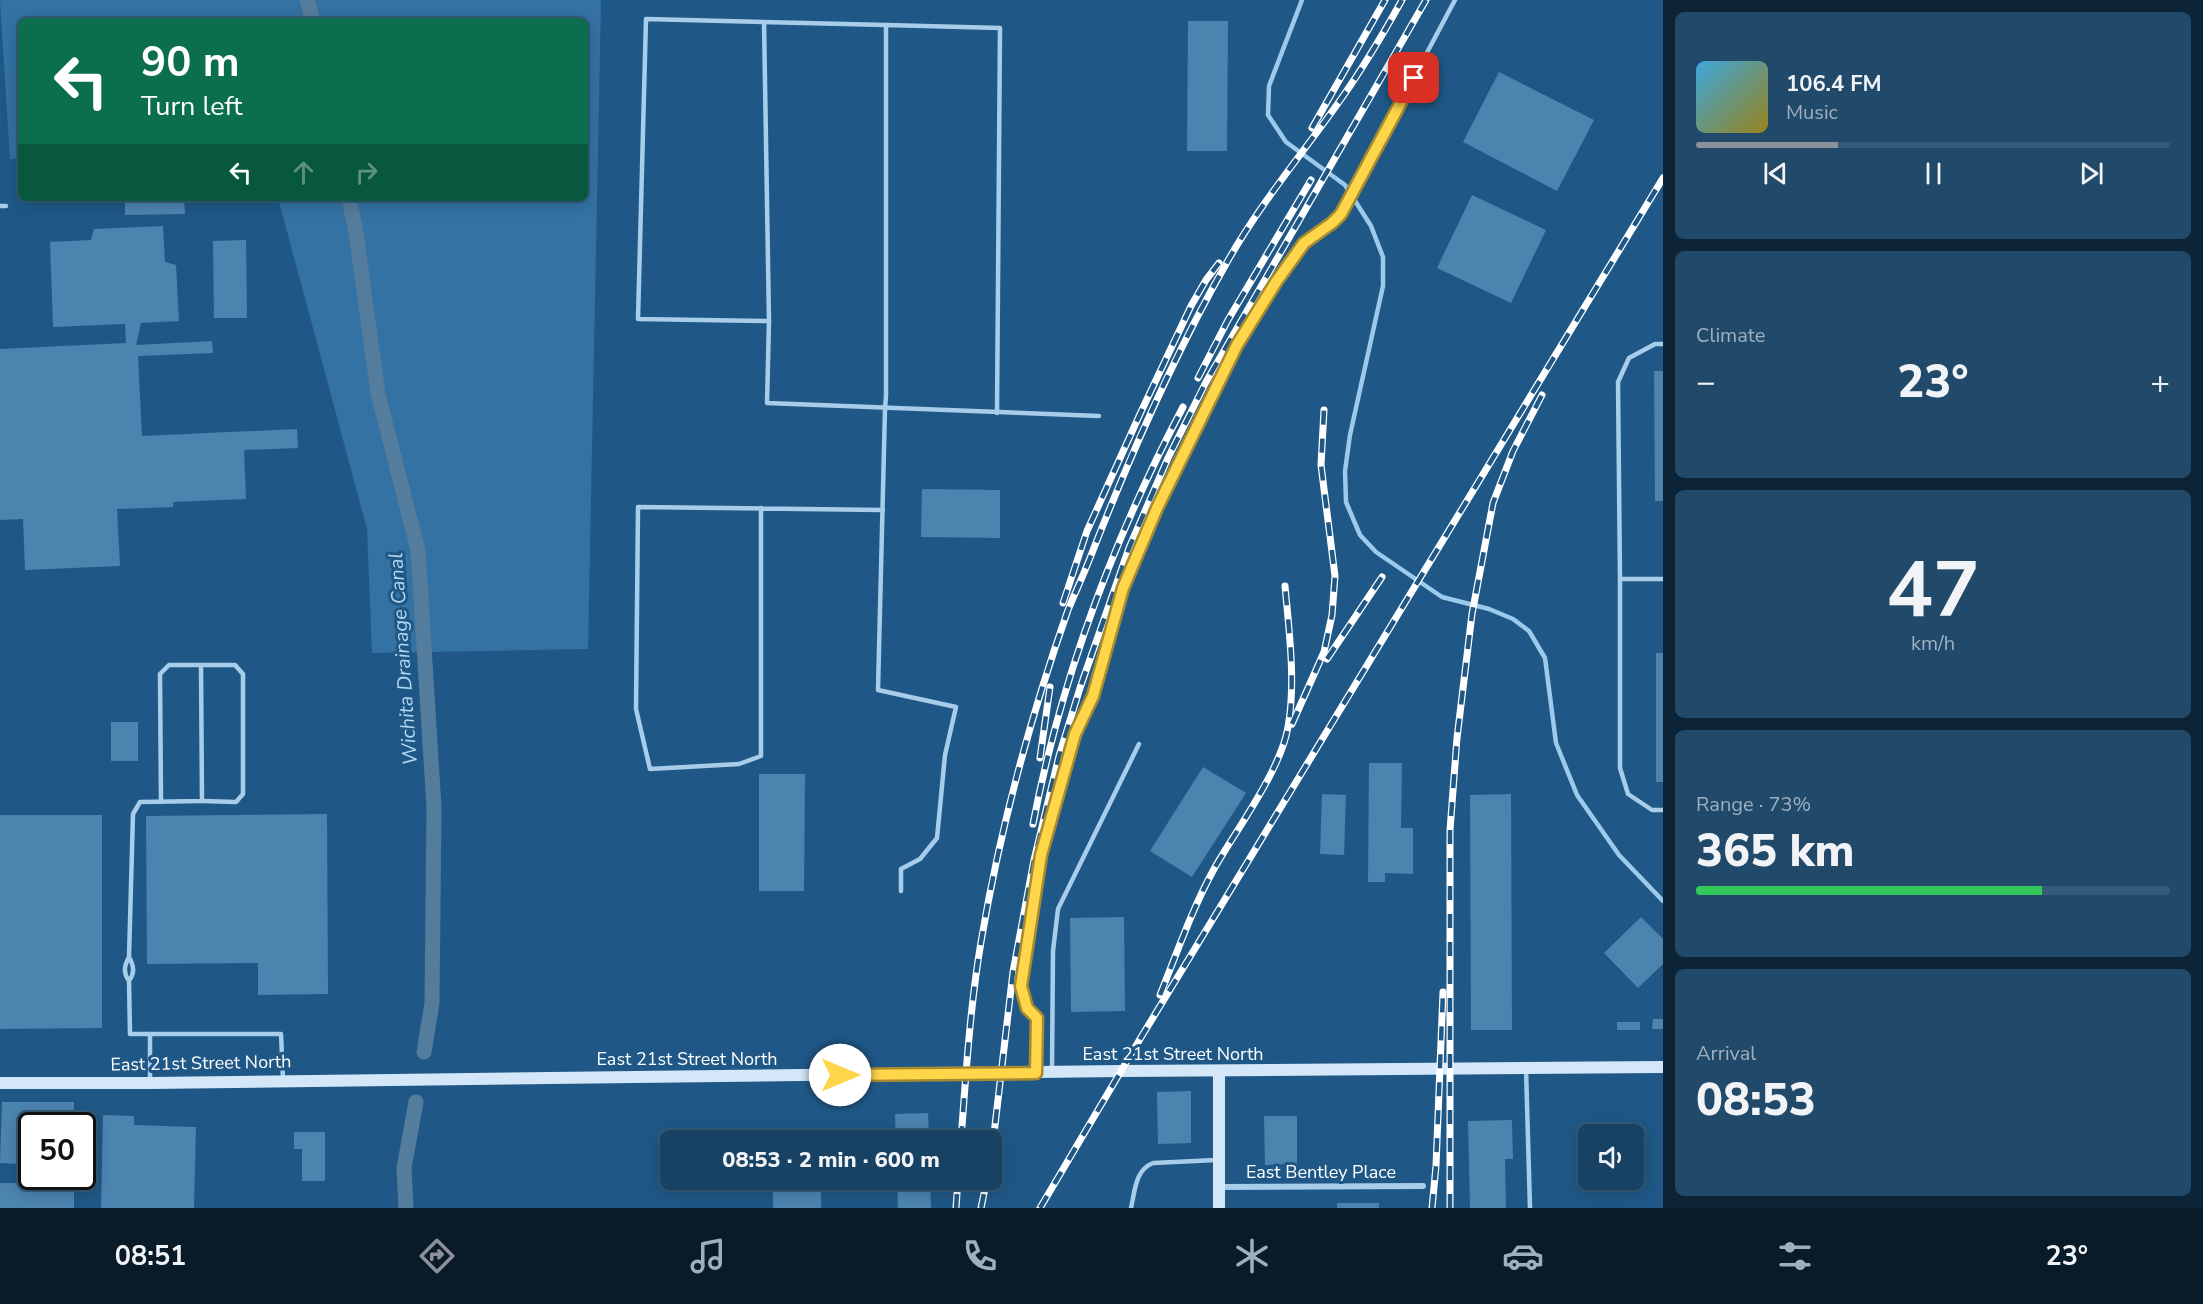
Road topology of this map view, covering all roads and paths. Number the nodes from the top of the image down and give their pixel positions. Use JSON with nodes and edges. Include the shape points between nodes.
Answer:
{"nodes":[{"id":1,"x":1455,"y":0,"type":"edge"},
{"id":2,"x":764,"y":22,"type":"junction"},
{"id":3,"x":886,"y":25,"type":"junction"},
{"id":4,"x":0,"y":206,"type":"edge"},
{"id":5,"x":6,"y":206,"type":"dead end"},
{"id":6,"x":769,"y":321,"type":"junction"},
{"id":7,"x":1663,"y":344,"type":"edge"},
{"id":8,"x":885,"y":409,"type":"junction"},
{"id":9,"x":997,"y":413,"type":"junction"},
{"id":10,"x":1099,"y":416,"type":"dead end"},
{"id":11,"x":761,"y":508,"type":"junction"},
{"id":12,"x":883,"y":510,"type":"junction"},
{"id":13,"x":1620,"y":579,"type":"junction"},
{"id":14,"x":1663,"y":579,"type":"edge"},
{"id":15,"x":201,"y":665,"type":"junction"},
{"id":16,"x":1139,"y":744,"type":"dead end"},
{"id":17,"x":202,"y":801,"type":"junction"},
{"id":18,"x":161,"y":802,"type":"junction"},
{"id":19,"x":1663,"y":810,"type":"edge"},
{"id":20,"x":901,"y":891,"type":"dead end"},
{"id":21,"x":150,"y":1034,"type":"junction"},
{"id":22,"x":1663,"y":1067,"type":"edge"},
{"id":23,"x":1526,"y":1069,"type":"junction"},
{"id":24,"x":1219,"y":1072,"type":"junction"},
{"id":25,"x":1036,"y":1073,"type":"junction"},
{"id":26,"x":1052,"y":1073,"type":"junction"},
{"id":27,"x":283,"y":1080,"type":"junction"},
{"id":28,"x":0,"y":1083,"type":"edge"},
{"id":29,"x":150,"y":1083,"type":"junction"},
{"id":30,"x":1219,"y":1160,"type":"junction"},
{"id":31,"x":1423,"y":1186,"type":"dead end"},
{"id":32,"x":1219,"y":1187,"type":"junction"},
{"id":33,"x":1131,"y":1208,"type":"edge"},
{"id":34,"x":1219,"y":1208,"type":"edge"},
{"id":35,"x":1530,"y":1208,"type":"edge"}],
"edges":[{"from":1,"to":25,"type":"lane","via":[[1341,214],[1304,243],[1237,345],[1157,508],[1123,588],[1093,696],[1075,734],[1041,855],[1021,986],[1027,1008],[1037,1018]]},
{"from":2,"to":3,"type":"lane"},
{"from":2,"to":6,"type":"lane"},
{"from":2,"to":6,"type":"lane","via":[[645,19],[638,319]]},
{"from":3,"to":8,"type":"lane"},
{"from":3,"to":9,"type":"lane","via":[[1000,28]]},
{"from":4,"to":5,"type":"lane"},
{"from":6,"to":8,"type":"lane","via":[[767,403]]},
{"from":7,"to":13,"type":"lane","via":[[1655,344],[1629,358],[1618,382]]},
{"from":8,"to":9,"type":"lane"},
{"from":8,"to":12,"type":"lane"},
{"from":9,"to":10,"type":"lane"},
{"from":11,"to":11,"type":"lane","via":[[638,507],[636,709],[650,769],[739,764],[761,756]]},
{"from":11,"to":12,"type":"lane"},
{"from":12,"to":20,"type":"lane","via":[[878,690],[956,707],[945,755],[937,838],[920,859],[901,869]]},
{"from":13,"to":14,"type":"lane"},
{"from":13,"to":19,"type":"lane","via":[[1620,768],[1628,794],[1652,810]]},
{"from":15,"to":17,"type":"lane"},
{"from":15,"to":17,"type":"lane","via":[[235,665],[243,674],[243,794],[236,802]]},
{"from":15,"to":18,"type":"lane","via":[[169,665],[160,674]]},
{"from":16,"to":26,"type":"lane","via":[[1058,909],[1053,951]]},
{"from":17,"to":18,"type":"lane"},
{"from":18,"to":21,"type":"lane","via":[[140,802],[133,814],[130,1034]]},
{"from":21,"to":27,"type":"lane","via":[[281,1034]]},
{"from":21,"to":29,"type":"lane"},
{"from":22,"to":23,"type":"main road","name":"East 21st Street North"},
{"from":23,"to":24,"type":"main road","name":"East 21st Street North"},
{"from":23,"to":35,"type":"lane"},
{"from":24,"to":26,"type":"main road","name":"East 21st Street North"},
{"from":24,"to":30,"type":"main road"},
{"from":25,"to":26,"type":"main road","name":"East 21st Street North"},
{"from":25,"to":27,"type":"main road","name":"East 21st Street North"},
{"from":27,"to":29,"type":"main road","name":"East 21st Street North"},
{"from":28,"to":29,"type":"main road","name":"East 21st Street North"},
{"from":30,"to":32,"type":"main road"},
{"from":30,"to":33,"type":"lane","via":[[1153,1162],[1145,1166]]},
{"from":31,"to":32,"type":"street","name":"East Bentley Place"},
{"from":32,"to":34,"type":"main road"}]}
